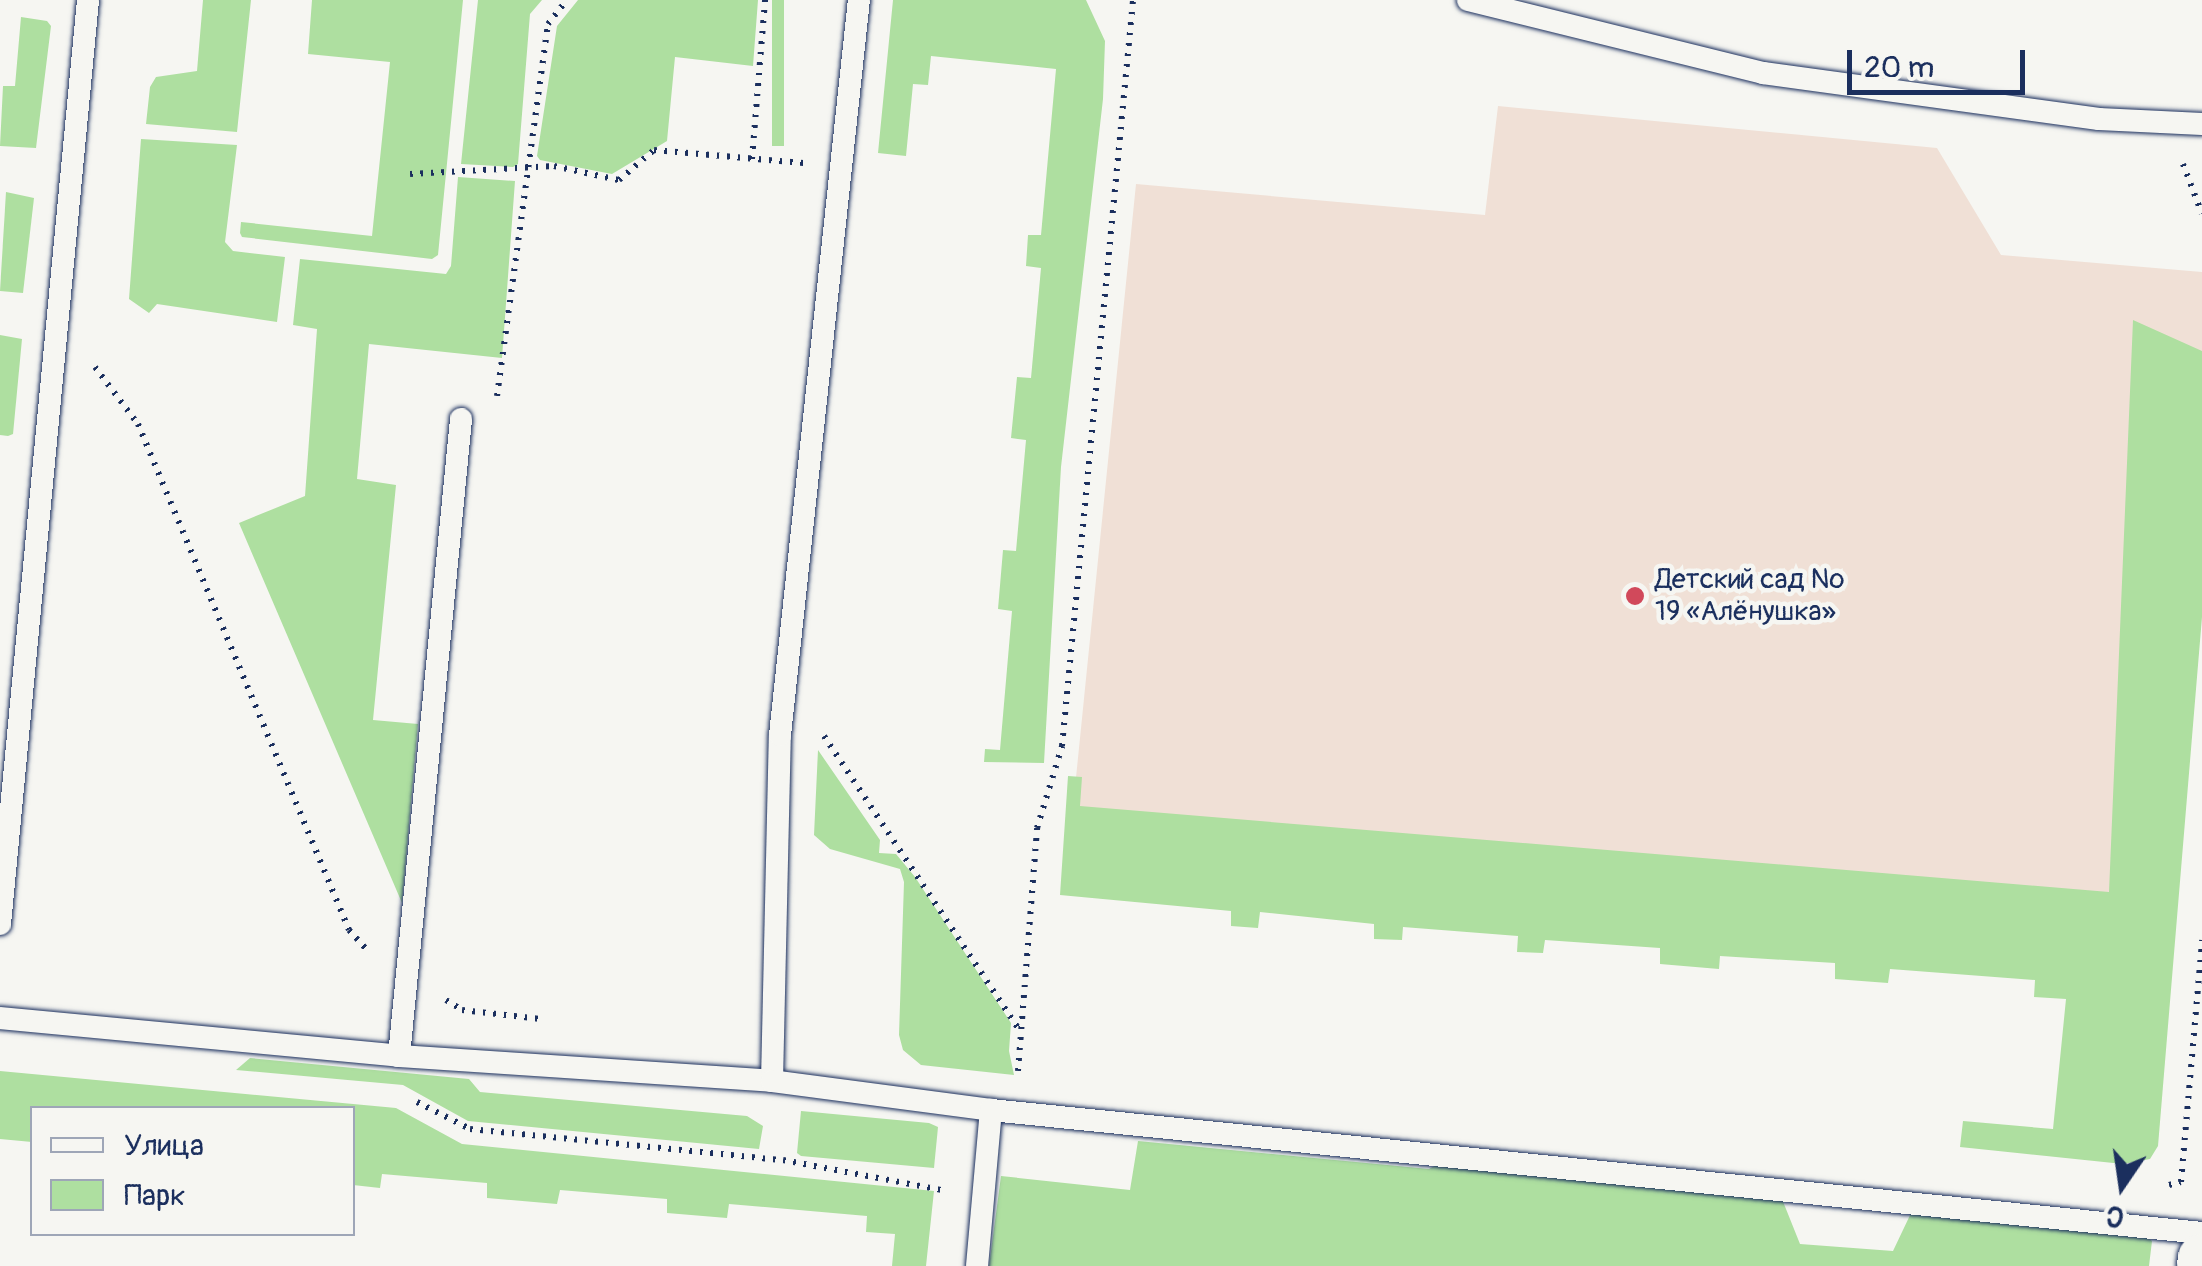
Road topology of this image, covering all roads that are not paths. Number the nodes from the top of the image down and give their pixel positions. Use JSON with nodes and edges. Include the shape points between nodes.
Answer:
{"nodes":[{"id":1,"x":88,"y":0,"type":"edge"},
{"id":2,"x":859,"y":0,"type":"edge"},
{"id":3,"x":1468,"y":0,"type":"edge"},
{"id":4,"x":2202,"y":124,"type":"edge"},
{"id":5,"x":461,"y":419,"type":"dead end"},
{"id":6,"x":0,"y":924,"type":"edge"},
{"id":7,"x":0,"y":1018,"type":"edge"},
{"id":8,"x":399,"y":1056,"type":"junction"},
{"id":9,"x":772,"y":1081,"type":"junction"},
{"id":10,"x":991,"y":1110,"type":"junction"},
{"id":11,"x":2202,"y":1233,"type":"edge"},
{"id":12,"x":2202,"y":1258,"type":"edge"},
{"id":13,"x":976,"y":1266,"type":"edge"},
{"id":14,"x":2201,"y":1266,"type":"edge"}],
"edges":[{"from":1,"to":6,"type":"lane"},
{"from":2,"to":9,"type":"lane","via":[[780,735]]},
{"from":3,"to":4,"type":"lane","via":[[1763,72],[2100,119]]},
{"from":5,"to":8,"type":"lane"},
{"from":7,"to":8,"type":"lane"},
{"from":8,"to":9,"type":"lane"},
{"from":9,"to":10,"type":"lane"},
{"from":10,"to":11,"type":"lane"},
{"from":10,"to":13,"type":"lane"},
{"from":12,"to":14,"type":"street"}]}
